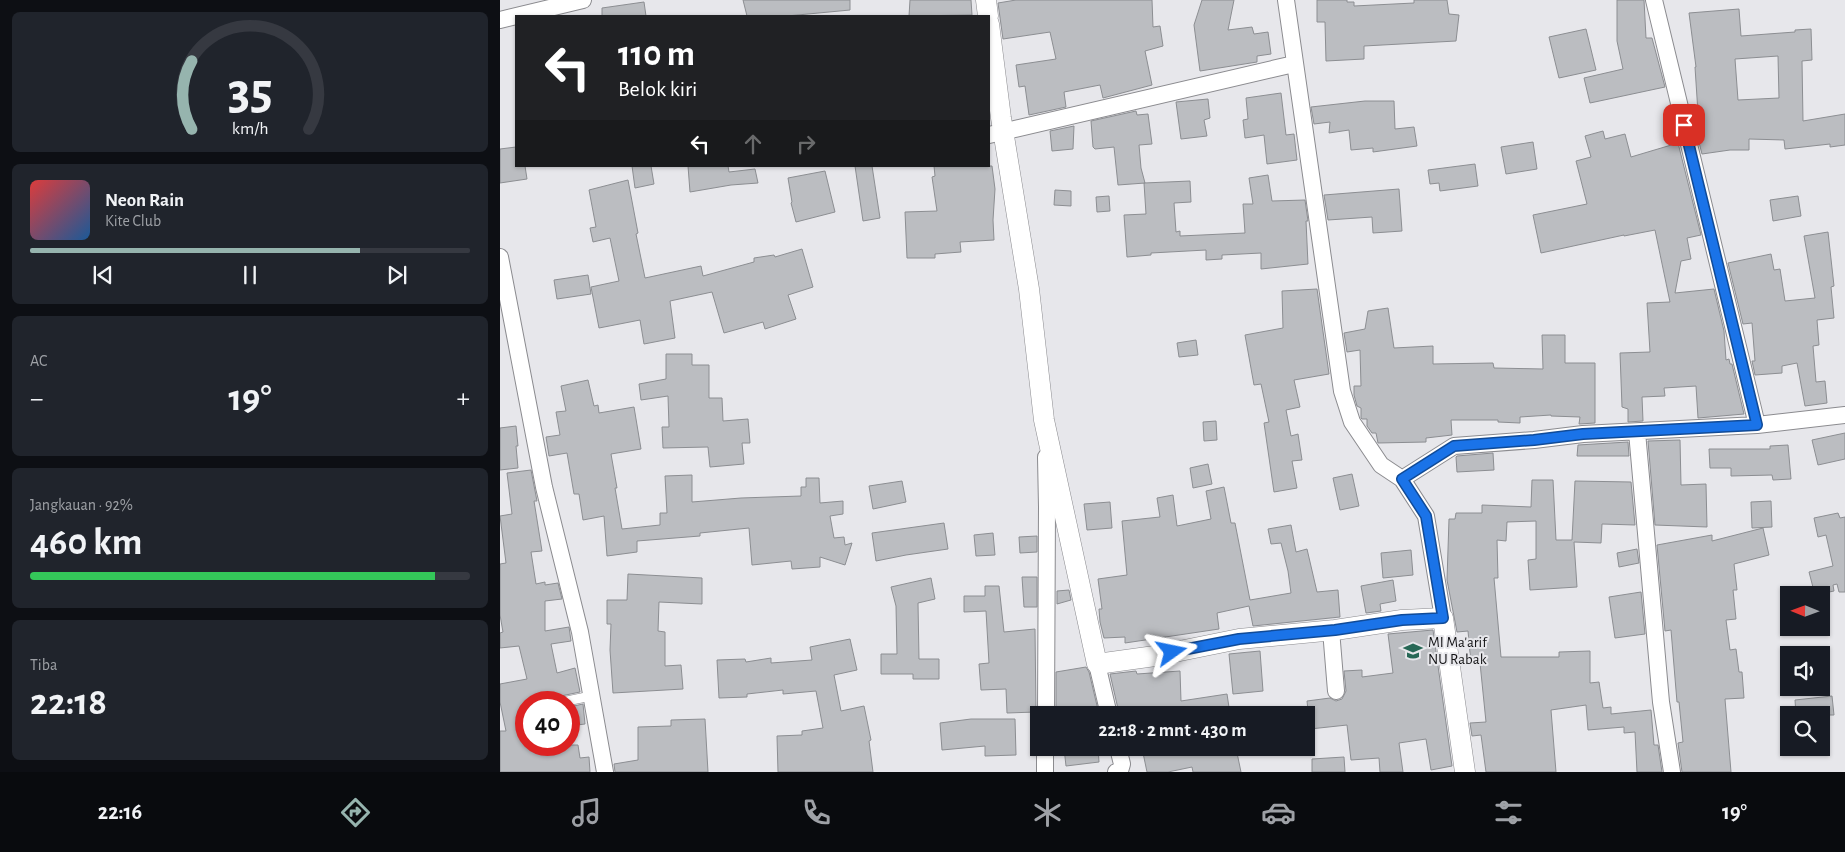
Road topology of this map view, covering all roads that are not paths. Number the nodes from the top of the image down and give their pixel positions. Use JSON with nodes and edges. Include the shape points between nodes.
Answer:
{"nodes":[{"id":1,"x":582,"y":0,"type":"edge"},
{"id":2,"x":986,"y":0,"type":"edge"},
{"id":3,"x":1286,"y":0,"type":"edge"},
{"id":4,"x":1654,"y":0,"type":"edge"},
{"id":5,"x":520,"y":15,"type":"edge"},
{"id":6,"x":988,"y":15,"type":"edge"},
{"id":7,"x":515,"y":16,"type":"edge"},
{"id":8,"x":500,"y":20,"type":"edge"},
{"id":9,"x":990,"y":40,"type":"edge"},
{"id":10,"x":1294,"y":64,"type":"junction"},
{"id":11,"x":996,"y":134,"type":"edge"},
{"id":12,"x":500,"y":257,"type":"edge"},
{"id":13,"x":1845,"y":415,"type":"edge"},
{"id":14,"x":1044,"y":420,"type":"junction"},
{"id":15,"x":1757,"y":425,"type":"junction"},
{"id":16,"x":1636,"y":432,"type":"junction"},
{"id":17,"x":1402,"y":479,"type":"junction"},
{"id":18,"x":1443,"y":618,"type":"junction"},
{"id":19,"x":1331,"y":630,"type":"junction"},
{"id":20,"x":1097,"y":664,"type":"junction"},
{"id":21,"x":1336,"y":691,"type":"dead end"},
{"id":22,"x":591,"y":696,"type":"junction"},
{"id":23,"x":580,"y":698,"type":"edge"},
{"id":24,"x":1046,"y":706,"type":"edge"},
{"id":25,"x":1108,"y":706,"type":"edge"},
{"id":26,"x":1045,"y":756,"type":"edge"},
{"id":27,"x":1120,"y":756,"type":"edge"},
{"id":28,"x":604,"y":772,"type":"edge"},
{"id":29,"x":1045,"y":772,"type":"edge"},
{"id":30,"x":1119,"y":772,"type":"edge"},
{"id":31,"x":1465,"y":772,"type":"edge"},
{"id":32,"x":1672,"y":772,"type":"edge"}],
"edges":[{"from":1,"to":5,"type":"street"},
{"from":2,"to":6,"type":"street"},
{"from":3,"to":10,"type":"street"},
{"from":4,"to":15,"type":"street"},
{"from":7,"to":8,"type":"street"},
{"from":9,"to":11,"type":"street"},
{"from":10,"to":11,"type":"street"},
{"from":10,"to":17,"type":"street","via":[[1342,391],[1352,422],[1381,464]]},
{"from":11,"to":14,"type":"street","via":[[1029,289]]},
{"from":12,"to":22,"type":"street","via":[[544,487],[580,632]]},
{"from":13,"to":15,"type":"street"},
{"from":14,"to":20,"type":"street"},
{"from":14,"to":24,"type":"street"},
{"from":15,"to":16,"type":"street"},
{"from":16,"to":17,"type":"street","via":[[1454,446]]},
{"from":16,"to":32,"type":"street","via":[[1661,702]]},
{"from":17,"to":18,"type":"street","via":[[1426,516]]},
{"from":18,"to":19,"type":"street"},
{"from":18,"to":31,"type":"street"},
{"from":19,"to":20,"type":"street","via":[[1239,639]]},
{"from":19,"to":21,"type":"street"},
{"from":20,"to":25,"type":"street"},
{"from":22,"to":23,"type":"lane"},
{"from":22,"to":28,"type":"street"},
{"from":26,"to":29,"type":"street"},
{"from":27,"to":30,"type":"street"}]}
